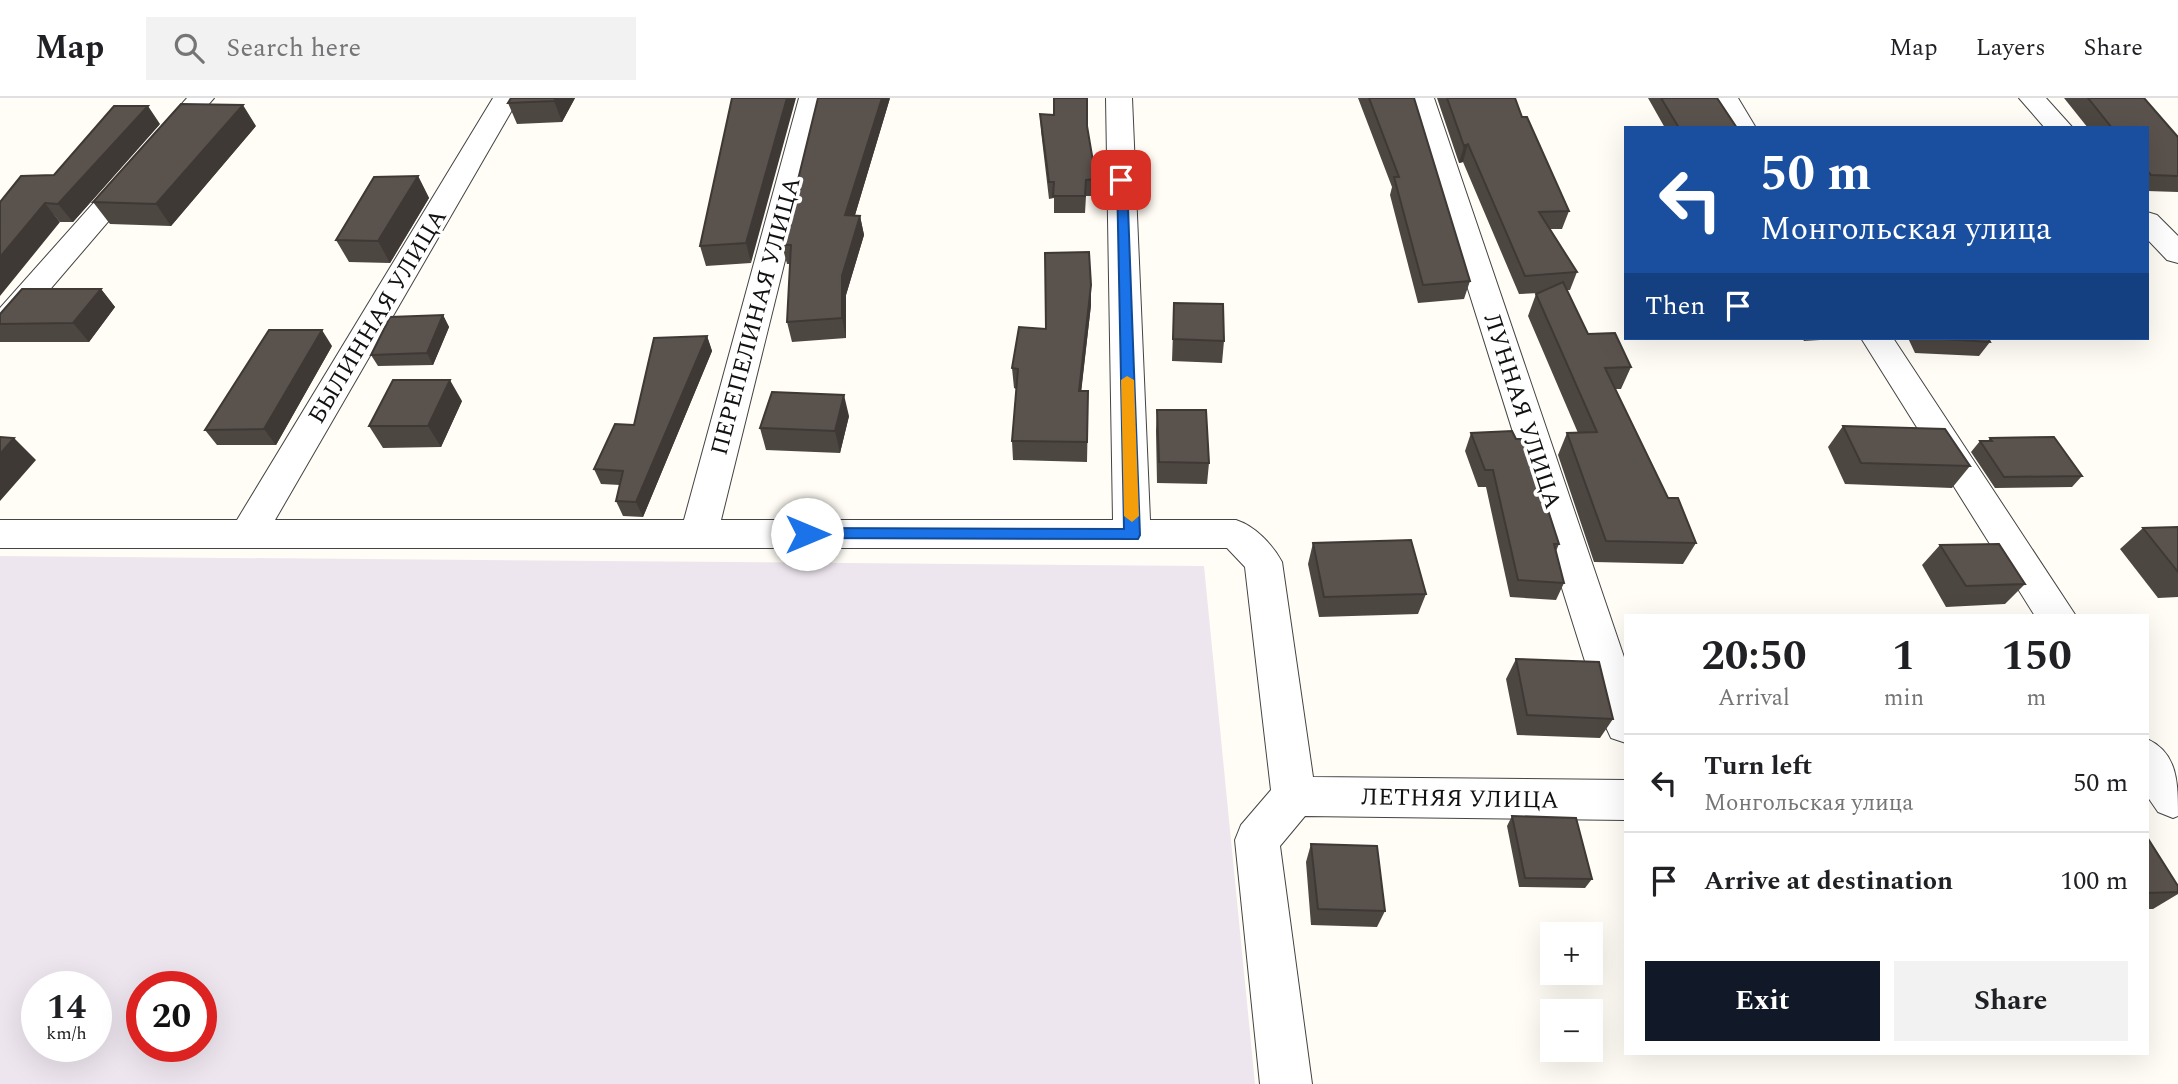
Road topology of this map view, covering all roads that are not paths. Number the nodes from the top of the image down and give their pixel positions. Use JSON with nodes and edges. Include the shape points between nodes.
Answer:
{"nodes":[{"id":1,"x":201,"y":98,"type":"edge"},
{"id":2,"x":506,"y":98,"type":"edge"},
{"id":3,"x":812,"y":98,"type":"edge"},
{"id":4,"x":1119,"y":98,"type":"edge"},
{"id":5,"x":1421,"y":98,"type":"edge"},
{"id":6,"x":1725,"y":98,"type":"edge"},
{"id":7,"x":2032,"y":98,"type":"edge"},
{"id":8,"x":1742,"y":126,"type":"edge"},
{"id":9,"x":2058,"y":126,"type":"edge"},
{"id":10,"x":2149,"y":223,"type":"edge"},
{"id":11,"x":2178,"y":254,"type":"edge"},
{"id":12,"x":0,"y":328,"type":"edge"},
{"id":13,"x":1878,"y":340,"type":"edge"},
{"id":14,"x":699,"y":533,"type":"junction"},
{"id":15,"x":0,"y":534,"type":"edge"},
{"id":16,"x":248,"y":534,"type":"junction"},
{"id":17,"x":1132,"y":535,"type":"junction"},
{"id":18,"x":2055,"y":614,"type":"edge"},
{"id":19,"x":1624,"y":719,"type":"edge"},
{"id":20,"x":2149,"y":762,"type":"edge"},
{"id":21,"x":1294,"y":796,"type":"junction"},
{"id":22,"x":2166,"y":798,"type":"edge"},
{"id":23,"x":1624,"y":800,"type":"edge"},
{"id":24,"x":1286,"y":1084,"type":"edge"}],
"edges":[{"from":1,"to":12,"type":"street"},
{"from":2,"to":16,"type":"street","name":"БЫЛИННАЯ УЛИЦА"},
{"from":3,"to":14,"type":"street","name":"ПЕРЕПЕЛИНАЯ УЛИЦА"},
{"from":4,"to":17,"type":"street"},
{"from":5,"to":19,"type":"street","name":"ЛУННАЯ УЛИЦА"},
{"from":6,"to":8,"type":"street"},
{"from":7,"to":9,"type":"street"},
{"from":10,"to":11,"type":"street"},
{"from":13,"to":18,"type":"street"},
{"from":14,"to":16,"type":"street"},
{"from":14,"to":17,"type":"street"},
{"from":15,"to":16,"type":"street"},
{"from":17,"to":21,"type":"street","via":[[1236,534],[1263,562]]},
{"from":20,"to":22,"type":"street"},
{"from":21,"to":23,"type":"street","name":"ЛЕТНЯЯ УЛИЦА"},
{"from":21,"to":24,"type":"street","via":[[1257,840]]}]}
